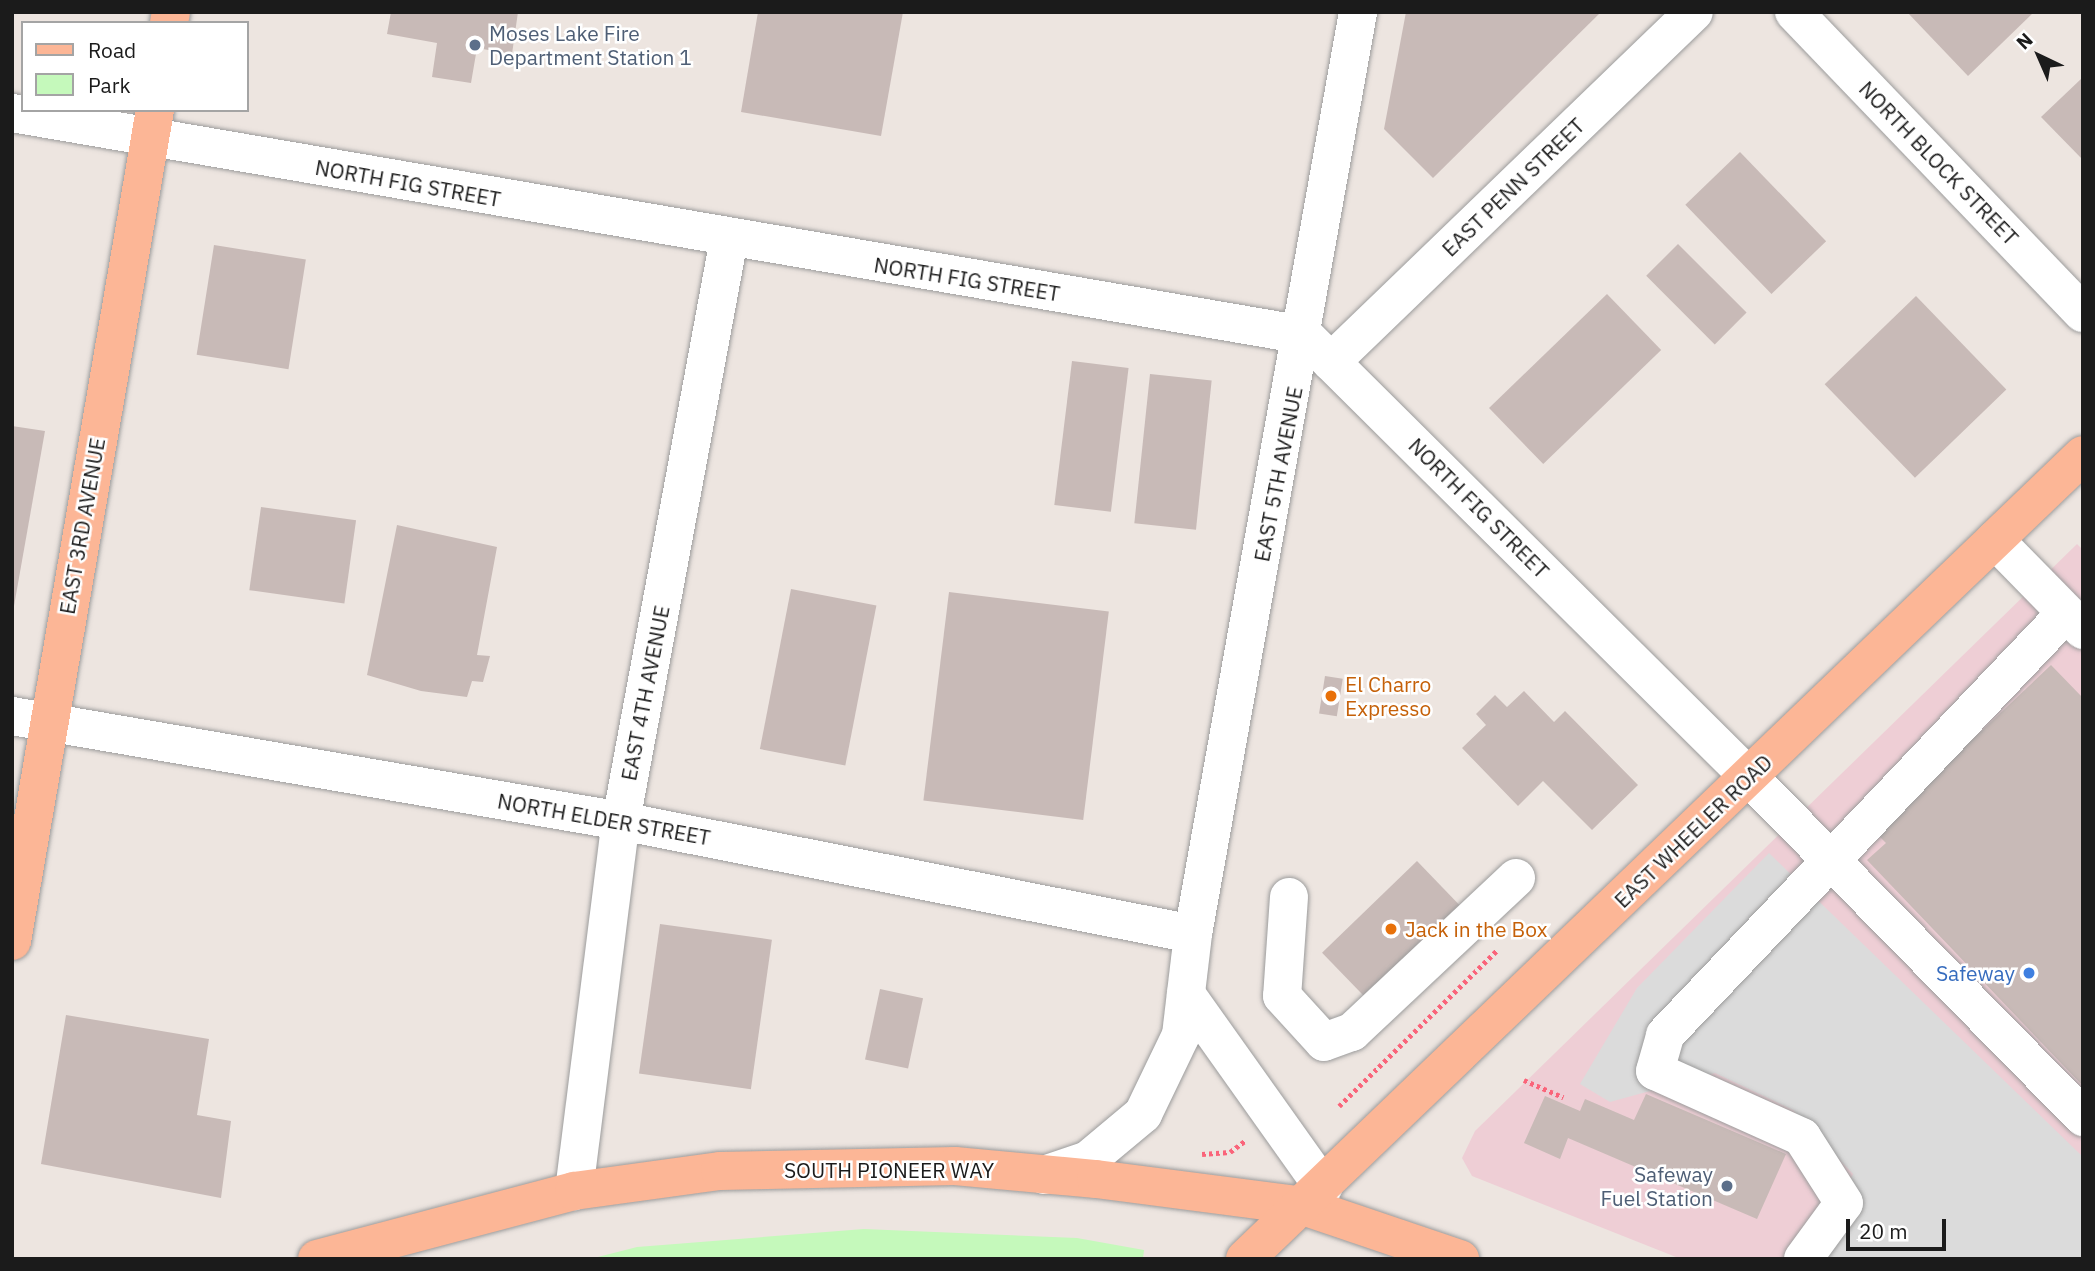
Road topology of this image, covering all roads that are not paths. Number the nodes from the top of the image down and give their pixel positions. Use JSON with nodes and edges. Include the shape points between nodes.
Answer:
{"nodes":[{"id":1,"x":1358,"y":12,"type":"edge"},
{"id":2,"x":1694,"y":12,"type":"edge"},
{"id":3,"x":1794,"y":12,"type":"edge"},
{"id":4,"x":12,"y":113,"type":"edge"},
{"id":5,"x":153,"y":124,"type":"edge"},
{"id":6,"x":729,"y":239,"type":"junction"},
{"id":7,"x":2083,"y":313,"type":"edge"},
{"id":8,"x":1304,"y":335,"type":"junction"},
{"id":9,"x":1331,"y":362,"type":"junction"},
{"id":10,"x":2083,"y":455,"type":"edge"},
{"id":11,"x":1995,"y":540,"type":"junction"},
{"id":12,"x":2074,"y":622,"type":"edge"},
{"id":13,"x":30,"y":719,"type":"edge"},
{"id":14,"x":1749,"y":777,"type":"junction"},
{"id":15,"x":621,"y":821,"type":"junction"},
{"id":16,"x":1830,"y":861,"type":"junction"},
{"id":17,"x":1516,"y":878,"type":"dead end"},
{"id":18,"x":1289,"y":897,"type":"dead end"},
{"id":19,"x":1193,"y":934,"type":"junction"},
{"id":20,"x":12,"y":941,"type":"edge"},
{"id":21,"x":1186,"y":994,"type":"junction"},
{"id":22,"x":2083,"y":1118,"type":"edge"},
{"id":23,"x":1044,"y":1175,"type":"junction"},
{"id":24,"x":574,"y":1191,"type":"junction"},
{"id":25,"x":1313,"y":1196,"type":"junction"},
{"id":26,"x":317,"y":1259,"type":"edge"},
{"id":27,"x":1245,"y":1259,"type":"edge"},
{"id":28,"x":1460,"y":1259,"type":"edge"},
{"id":29,"x":1803,"y":1259,"type":"edge"}],
"edges":[{"from":1,"to":8,"type":"street","name":"EAST 5TH AVENUE"},
{"from":2,"to":9,"type":"street","name":"EAST PENN STREET"},
{"from":3,"to":7,"type":"street","name":"NORTH BLOCK STREET"},
{"from":4,"to":5,"type":"street","name":"NORTH FIG STREET"},
{"from":5,"to":6,"type":"street","name":"NORTH FIG STREET"},
{"from":5,"to":13,"type":"main road","name":"EAST 3RD AVENUE"},
{"from":6,"to":8,"type":"street","name":"NORTH FIG STREET"},
{"from":6,"to":15,"type":"street","name":"EAST 4TH AVENUE"},
{"from":8,"to":9,"type":"street","name":"NORTH FIG STREET"},
{"from":8,"to":19,"type":"street","name":"EAST 5TH AVENUE"},
{"from":9,"to":14,"type":"street","name":"NORTH FIG STREET"},
{"from":10,"to":11,"type":"main road","name":"EAST WHEELER ROAD"},
{"from":11,"to":12,"type":"street"},
{"from":11,"to":14,"type":"main road","name":"EAST WHEELER ROAD"},
{"from":12,"to":16,"type":"street"},
{"from":13,"to":15,"type":"street","name":"NORTH ELDER STREET"},
{"from":13,"to":20,"type":"main road","name":"EAST 3RD AVENUE"},
{"from":14,"to":16,"type":"street","name":"NORTH FIG STREET"},
{"from":14,"to":25,"type":"main road","name":"EAST WHEELER ROAD"},
{"from":15,"to":19,"type":"street","name":"NORTH ELDER STREET"},
{"from":15,"to":24,"type":"street","name":"EAST 4TH AVENUE"},
{"from":16,"to":22,"type":"street","name":"NORTH FIG STREET"},
{"from":16,"to":29,"type":"street","via":[[1665,1035],[1656,1071],[1802,1138],[1844,1203]]},
{"from":17,"to":18,"type":"street","via":[[1352,1032],[1324,1042],[1282,996]]},
{"from":19,"to":21,"type":"street","name":"EAST 5TH AVENUE"},
{"from":21,"to":23,"type":"street","name":"EAST 5TH AVENUE","via":[[1181,1035],[1143,1114],[1088,1160]]},
{"from":21,"to":25,"type":"street"},
{"from":23,"to":24,"type":"main road","name":"SOUTH PIONEER WAY","via":[[955,1166],[811,1167],[720,1171]]},
{"from":23,"to":25,"type":"main road","name":"SOUTH PIONEER WAY"},
{"from":24,"to":26,"type":"main road","name":"SOUTH PIONEER WAY"},
{"from":25,"to":27,"type":"main road"},
{"from":25,"to":28,"type":"main road","name":"SOUTH PIONEER WAY"}]}
